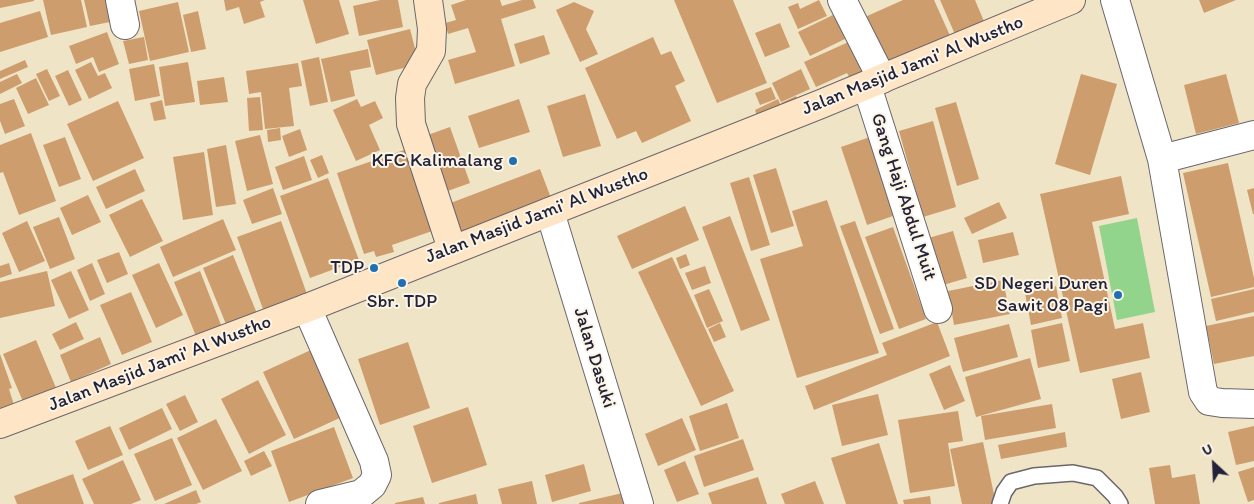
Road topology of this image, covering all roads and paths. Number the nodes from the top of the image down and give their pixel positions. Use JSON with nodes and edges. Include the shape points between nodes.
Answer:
{"nodes":[{"id":1,"x":428,"y":0,"type":"edge"},
{"id":2,"x":842,"y":0,"type":"edge"},
{"id":3,"x":1071,"y":0,"type":"edge"},
{"id":4,"x":1115,"y":0,"type":"edge"},
{"id":5,"x":874,"y":82,"type":"junction"},
{"id":6,"x":1254,"y":135,"type":"edge"},
{"id":7,"x":1162,"y":159,"type":"junction"},
{"id":8,"x":550,"y":212,"type":"junction"},
{"id":9,"x":452,"y":249,"type":"junction"},
{"id":10,"x":307,"y":308,"type":"junction"},
{"id":11,"x":938,"y":309,"type":"dead end"},
{"id":12,"x":1254,"y":404,"type":"edge"},
{"id":13,"x":0,"y":424,"type":"edge"},
{"id":14,"x":362,"y":499,"type":"edge"},
{"id":15,"x":320,"y":504,"type":"edge"},
{"id":16,"x":640,"y":504,"type":"edge"},
{"id":17,"x":1000,"y":504,"type":"edge"},
{"id":18,"x":1120,"y":504,"type":"edge"}],
"edges":[{"from":1,"to":9,"type":"street","via":[[432,29],[430,51],[412,84],[411,124]]},
{"from":2,"to":5,"type":"street","name":"Gang Haji Abdul Muit"},
{"from":3,"to":5,"type":"street","name":"Jalan Masjid Jami' Al Wustho"},
{"from":4,"to":7,"type":"street"},
{"from":5,"to":8,"type":"street","name":"Jalan Masjid Jami' Al Wustho"},
{"from":5,"to":11,"type":"street","name":"Gang Haji Abdul Muit"},
{"from":6,"to":7,"type":"street"},
{"from":7,"to":12,"type":"street","via":[[1203,392],[1209,401]]},
{"from":8,"to":9,"type":"street","name":"Jalan Masjid Jami' Al Wustho"},
{"from":8,"to":16,"type":"street","name":"Jalan Dasuki"},
{"from":9,"to":10,"type":"street","name":"Jalan Masjid Jami' Al Wustho"},
{"from":10,"to":13,"type":"street","name":"Jalan Masjid Jami' Al Wustho"},
{"from":10,"to":14,"type":"street","via":[[374,461],[377,475]]},
{"from":14,"to":15,"type":"street"},
{"from":17,"to":18,"type":"lane","via":[[1011,482],[1034,476],[1073,473],[1097,478]]}]}
